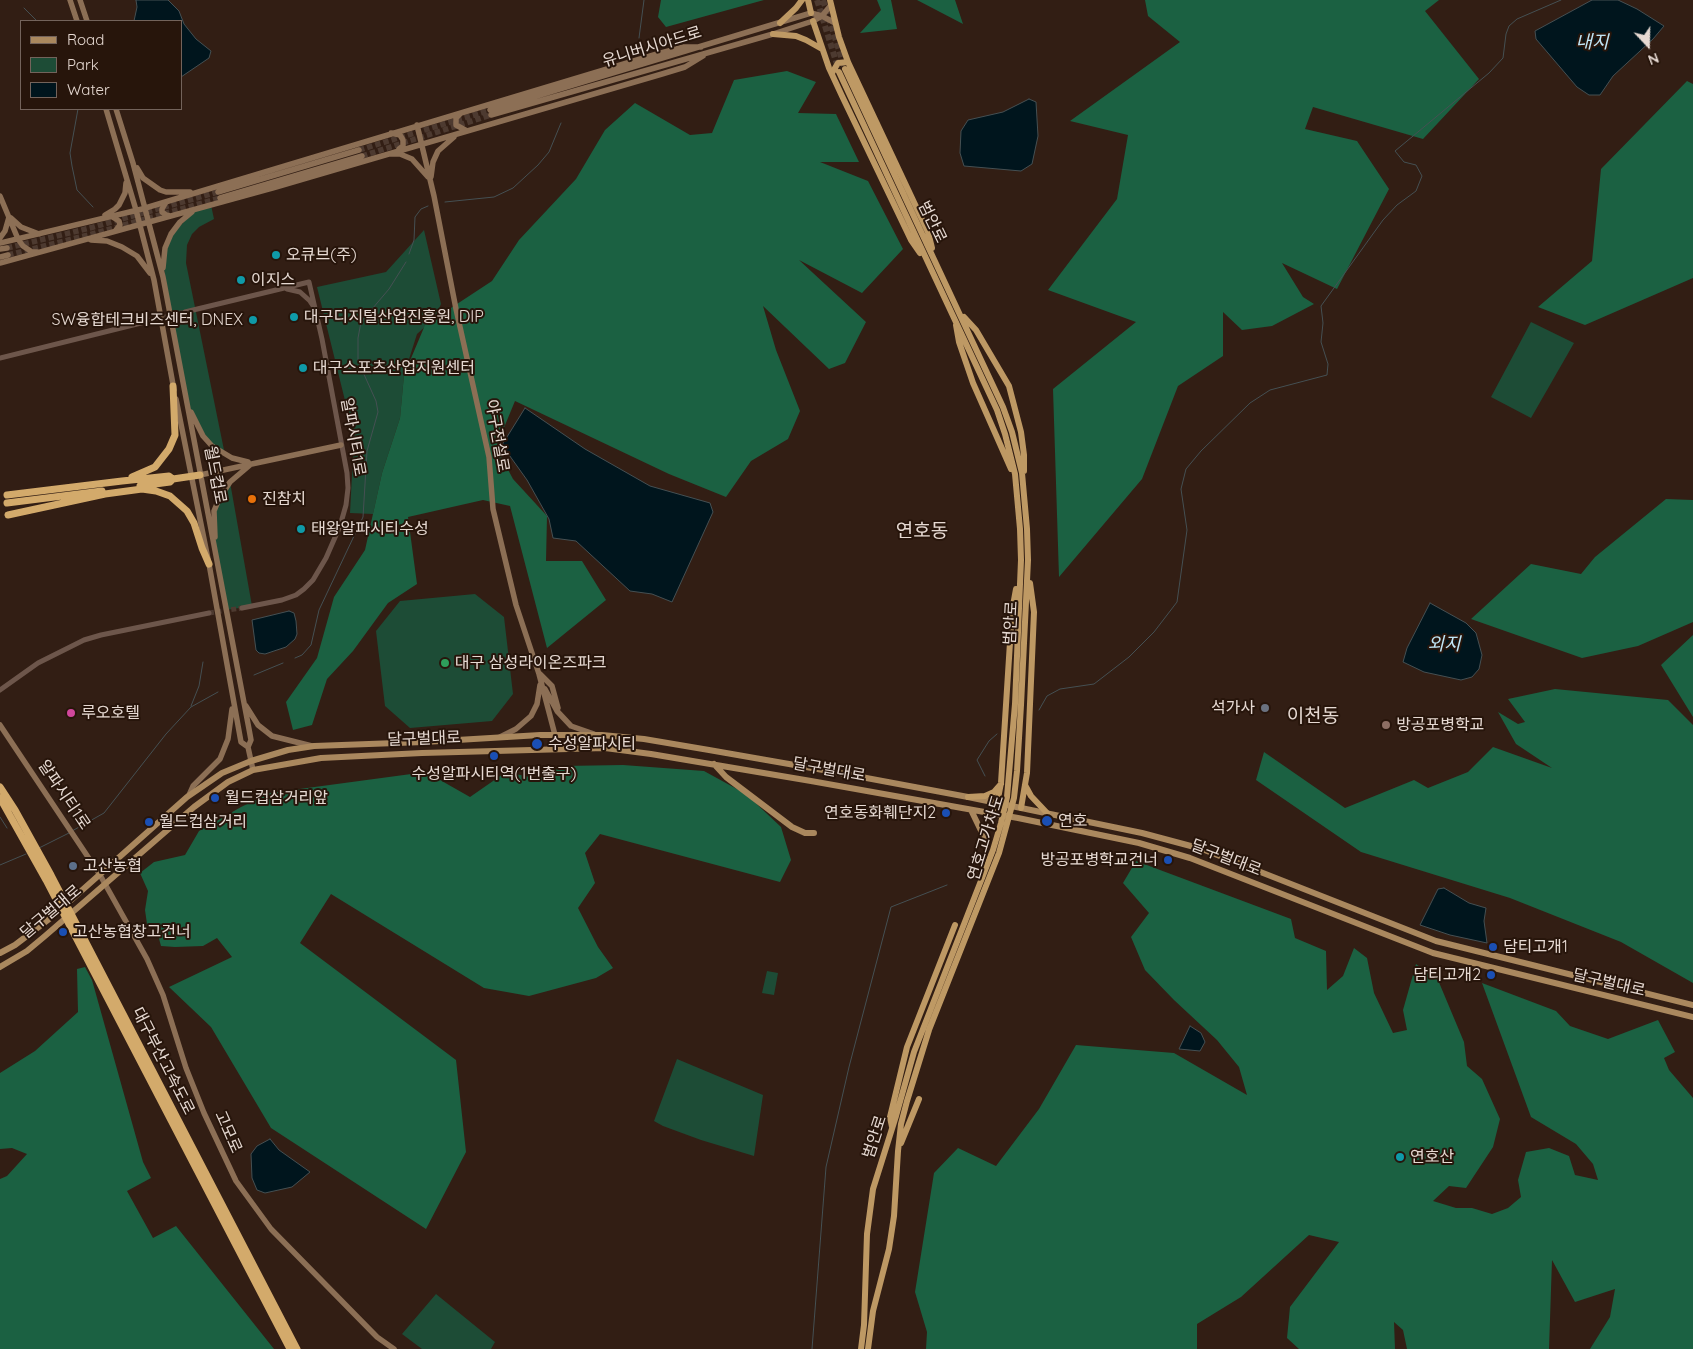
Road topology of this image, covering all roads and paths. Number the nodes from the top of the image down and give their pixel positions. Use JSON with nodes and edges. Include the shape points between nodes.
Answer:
{"nodes":[{"id":1,"x":70,"y":0,"type":"edge"},
{"id":2,"x":80,"y":0,"type":"edge"},
{"id":3,"x":802,"y":0,"type":"edge"},
{"id":4,"x":808,"y":0,"type":"edge"},
{"id":5,"x":830,"y":2,"type":"edge"},
{"id":6,"x":811,"y":12,"type":"junction"},
{"id":7,"x":822,"y":16,"type":"junction"},
{"id":8,"x":77,"y":20,"type":"edge"},
{"id":9,"x":87,"y":20,"type":"edge"},
{"id":10,"x":813,"y":21,"type":"junction"},
{"id":11,"x":780,"y":23,"type":"junction"},
{"id":12,"x":835,"y":23,"type":"junction"},
{"id":13,"x":773,"y":34,"type":"junction"},
{"id":14,"x":701,"y":47,"type":"junction"},
{"id":15,"x":822,"y":49,"type":"junction"},
{"id":16,"x":703,"y":56,"type":"junction"},
{"id":17,"x":844,"y":68,"type":"junction"},
{"id":18,"x":832,"y":73,"type":"junction"},
{"id":19,"x":106,"y":110,"type":"edge"},
{"id":20,"x":116,"y":110,"type":"edge"},
{"id":21,"x":462,"y":112,"type":"junction"},
{"id":22,"x":416,"y":125,"type":"junction"},
{"id":23,"x":468,"y":131,"type":"junction"},
{"id":24,"x":391,"y":133,"type":"junction"},
{"id":25,"x":460,"y":133,"type":"junction"},
{"id":26,"x":421,"y":144,"type":"junction"},
{"id":27,"x":398,"y":150,"type":"junction"},
{"id":28,"x":360,"y":153,"type":"tunnel mouth"},
{"id":29,"x":384,"y":155,"type":"junction"},
{"id":30,"x":133,"y":163,"type":"junction"},
{"id":31,"x":126,"y":176,"type":"junction"},
{"id":32,"x":430,"y":181,"type":"junction"},
{"id":33,"x":197,"y":192,"type":"junction"},
{"id":34,"x":219,"y":195,"type":"tunnel mouth"},
{"id":35,"x":0,"y":196,"type":"edge"},
{"id":36,"x":166,"y":202,"type":"junction"},
{"id":37,"x":204,"y":207,"type":"junction"},
{"id":38,"x":145,"y":208,"type":"junction"},
{"id":39,"x":136,"y":210,"type":"junction"},
{"id":40,"x":111,"y":216,"type":"junction"},
{"id":41,"x":171,"y":216,"type":"junction"},
{"id":42,"x":9,"y":217,"type":"junction"},
{"id":43,"x":94,"y":221,"type":"junction"},
{"id":44,"x":149,"y":222,"type":"junction"},
{"id":45,"x":139,"y":224,"type":"junction"},
{"id":46,"x":115,"y":231,"type":"junction"},
{"id":47,"x":39,"y":234,"type":"junction"},
{"id":48,"x":0,"y":238,"type":"edge"},
{"id":49,"x":18,"y":239,"type":"junction"},
{"id":50,"x":84,"y":241,"type":"junction"},
{"id":51,"x":0,"y":243,"type":"edge"},
{"id":52,"x":42,"y":252,"type":"junction"},
{"id":53,"x":8,"y":255,"type":"tunnel mouth"},
{"id":54,"x":0,"y":257,"type":"edge"},
{"id":55,"x":0,"y":263,"type":"edge"},
{"id":56,"x":934,"y":266,"type":"junction"},
{"id":57,"x":163,"y":277,"type":"junction"},
{"id":58,"x":154,"y":280,"type":"junction"},
{"id":59,"x":284,"y":288,"type":"junction"},
{"id":60,"x":316,"y":310,"type":"junction"},
{"id":61,"x":959,"y":310,"type":"junction"},
{"id":62,"x":185,"y":312,"type":"tunnel mouth"},
{"id":63,"x":954,"y":316,"type":"junction"},
{"id":64,"x":149,"y":321,"type":"tunnel mouth"},
{"id":65,"x":0,"y":358,"type":"edge"},
{"id":66,"x":173,"y":386,"type":"junction"},
{"id":67,"x":991,"y":387,"type":"junction"},
{"id":68,"x":188,"y":407,"type":"junction"},
{"id":69,"x":341,"y":446,"type":"junction"},
{"id":70,"x":255,"y":463,"type":"junction"},
{"id":71,"x":200,"y":475,"type":"junction"},
{"id":72,"x":192,"y":476,"type":"junction"},
{"id":73,"x":173,"y":479,"type":"junction"},
{"id":74,"x":122,"y":481,"type":"junction"},
{"id":75,"x":1020,"y":483,"type":"junction"},
{"id":76,"x":8,"y":515,"type":"dead end"},
{"id":77,"x":216,"y":555,"type":"junction"},
{"id":78,"x":209,"y":564,"type":"junction"},
{"id":79,"x":1024,"y":568,"type":"junction"},
{"id":80,"x":242,"y":608,"type":"tunnel mouth"},
{"id":81,"x":208,"y":613,"type":"tunnel mouth"},
{"id":82,"x":540,"y":676,"type":"junction"},
{"id":83,"x":0,"y":690,"type":"edge"},
{"id":84,"x":243,"y":701,"type":"junction"},
{"id":85,"x":233,"y":702,"type":"junction"},
{"id":86,"x":1018,"y":705,"type":"joint"},
{"id":87,"x":237,"y":723,"type":"junction"},
{"id":88,"x":0,"y":725,"type":"edge"},
{"id":89,"x":249,"y":730,"type":"junction"},
{"id":90,"x":555,"y":735,"type":"junction"},
{"id":91,"x":596,"y":735,"type":"junction"},
{"id":92,"x":498,"y":738,"type":"junction"},
{"id":93,"x":314,"y":746,"type":"junction"},
{"id":94,"x":248,"y":747,"type":"junction"},
{"id":95,"x":555,"y":749,"type":"junction"},
{"id":96,"x":251,"y":761,"type":"junction"},
{"id":97,"x":714,"y":764,"type":"junction"},
{"id":98,"x":253,"y":770,"type":"junction"},
{"id":99,"x":1002,"y":783,"type":"junction"},
{"id":100,"x":1025,"y":785,"type":"junction"},
{"id":101,"x":0,"y":788,"type":"edge"},
{"id":102,"x":189,"y":795,"type":"junction"},
{"id":103,"x":968,"y":797,"type":"junction"},
{"id":104,"x":0,"y":798,"type":"edge"},
{"id":105,"x":998,"y":804,"type":"junction"},
{"id":106,"x":1021,"y":808,"type":"junction"},
{"id":107,"x":971,"y":810,"type":"junction"},
{"id":108,"x":12,"y":812,"type":"junction"},
{"id":109,"x":1047,"y":813,"type":"junction"},
{"id":110,"x":995,"y":814,"type":"junction"},
{"id":111,"x":814,"y":833,"type":"dead end"},
{"id":112,"x":987,"y":843,"type":"dead end"},
{"id":113,"x":100,"y":875,"type":"junction"},
{"id":114,"x":104,"y":883,"type":"junction"},
{"id":115,"x":955,"y":925,"type":"dead end"},
{"id":116,"x":959,"y":943,"type":"junction"},
{"id":117,"x":87,"y":951,"type":"junction"},
{"id":118,"x":0,"y":953,"type":"edge"},
{"id":119,"x":0,"y":967,"type":"edge"},
{"id":120,"x":1693,"y":1005,"type":"edge"},
{"id":121,"x":1693,"y":1017,"type":"edge"},
{"id":122,"x":919,"y":1100,"type":"dead end"},
{"id":123,"x":892,"y":1129,"type":"junction"},
{"id":124,"x":898,"y":1151,"type":"junction"},
{"id":125,"x":290,"y":1349,"type":"edge"},
{"id":126,"x":297,"y":1349,"type":"edge"},
{"id":127,"x":394,"y":1349,"type":"edge"},
{"id":128,"x":861,"y":1349,"type":"edge"},
{"id":129,"x":868,"y":1349,"type":"edge"}],
"edges":[{"from":1,"to":8,"type":"main road"},
{"from":2,"to":9,"type":"main road"},
{"from":3,"to":11,"type":"highway"},
{"from":4,"to":6,"type":"highway"},
{"from":5,"to":7,"type":"main road","name":"유니버시아드로"},
{"from":5,"to":12,"type":"highway"},
{"from":6,"to":7,"type":"main road"},
{"from":6,"to":10,"type":"main road"},
{"from":6,"to":11,"type":"main road","name":"유니버시아드로"},
{"from":7,"to":10,"type":"main road","name":"유니버시아드로"},
{"from":7,"to":12,"type":"main road"},
{"from":10,"to":13,"type":"main road","name":"유니버시아드로"},
{"from":10,"to":15,"type":"highway"},
{"from":11,"to":14,"type":"main road","name":"유니버시아드로"},
{"from":12,"to":17,"type":"highway"},
{"from":13,"to":15,"type":"highway","via":[[796,36]]},
{"from":13,"to":16,"type":"main road","name":"유니버시아드로"},
{"from":14,"to":16,"type":"main road","name":"유니버시아드로","via":[[490,112]]},
{"from":14,"to":21,"type":"main road","via":[[684,47],[657,54]]},
{"from":15,"to":18,"type":"highway"},
{"from":16,"to":23,"type":"main road","via":[[685,67]]},
{"from":17,"to":18,"type":"highway","via":[[838,63]]},
{"from":17,"to":56,"type":"highway","name":"범안로"},
{"from":17,"to":56,"type":"highway","via":[[928,232]]},
{"from":18,"to":56,"type":"highway","via":[[911,240]]},
{"from":19,"to":31,"type":"main road","name":"월드컵로"},
{"from":20,"to":30,"type":"main road","name":"월드컵로"},
{"from":21,"to":22,"type":"main road"},
{"from":21,"to":23,"type":"main road","via":[[455,122],[459,128]]},
{"from":22,"to":24,"type":"main road"},
{"from":22,"to":26,"type":"main road","name":"야구전설로"},
{"from":23,"to":25,"type":"main road"},
{"from":24,"to":27,"type":"main road","via":[[400,135],[403,140],[403,146]]},
{"from":24,"to":33,"type":"main road"},
{"from":25,"to":26,"type":"main road"},
{"from":25,"to":32,"type":"main road","via":[[438,151]]},
{"from":26,"to":27,"type":"main road"},
{"from":26,"to":32,"type":"main road","name":"야구전설로"},
{"from":27,"to":29,"type":"main road"},
{"from":28,"to":34,"type":"main road"},
{"from":29,"to":32,"type":"main road","via":[[400,154],[412,159]]},
{"from":29,"to":37,"type":"main road"},
{"from":30,"to":33,"type":"main road","via":[[143,178],[160,190]]},
{"from":30,"to":38,"type":"main road","name":"월드컵로"},
{"from":31,"to":39,"type":"main road","name":"월드컵로"},
{"from":31,"to":43,"type":"main road","via":[[125,193],[118,205]]},
{"from":32,"to":82,"type":"main road","name":"야구전설로","via":[[489,457],[494,510],[516,605]]},
{"from":33,"to":36,"type":"main road"},
{"from":35,"to":42,"type":"main road"},
{"from":36,"to":38,"type":"main road"},
{"from":36,"to":41,"type":"main road","via":[[162,212]]},
{"from":37,"to":41,"type":"main road"},
{"from":37,"to":57,"type":"main road","via":[[185,217],[171,234],[163,255]]},
{"from":38,"to":39,"type":"main road"},
{"from":38,"to":44,"type":"main road","name":"월드컵로"},
{"from":39,"to":40,"type":"main road"},
{"from":39,"to":45,"type":"main road","name":"월드컵로"},
{"from":40,"to":43,"type":"main road"},
{"from":40,"to":46,"type":"main road","via":[[119,221],[119,228]]},
{"from":41,"to":44,"type":"main road"},
{"from":42,"to":47,"type":"main road"},
{"from":42,"to":48,"type":"main road"},
{"from":42,"to":49,"type":"main road"},
{"from":43,"to":47,"type":"main road"},
{"from":44,"to":45,"type":"main road"},
{"from":44,"to":57,"type":"main road","name":"월드컵로"},
{"from":45,"to":46,"type":"main road"},
{"from":45,"to":58,"type":"main road","name":"월드컵로"},
{"from":46,"to":50,"type":"main road"},
{"from":47,"to":49,"type":"main road"},
{"from":49,"to":51,"type":"main road"},
{"from":49,"to":52,"type":"main road","via":[[32,252]]},
{"from":50,"to":52,"type":"main road"},
{"from":50,"to":58,"type":"main road","via":[[107,241],[127,249],[141,260]]},
{"from":52,"to":55,"type":"main road"},
{"from":53,"to":54,"type":"main road"},
{"from":56,"to":61,"type":"highway","name":"범안로"},
{"from":56,"to":63,"type":"highway","name":"범안로"},
{"from":57,"to":68,"type":"main road","name":"월드컵로"},
{"from":58,"to":66,"type":"main road","name":"월드컵로"},
{"from":59,"to":60,"type":"street","via":[[300,292]]},
{"from":59,"to":60,"type":"street","name":"알파시티1로","via":[[309,282]]},
{"from":59,"to":62,"type":"street","name":"알파시티1로"},
{"from":60,"to":69,"type":"street","name":"알파시티1로"},
{"from":61,"to":67,"type":"highway","name":"범안로"},
{"from":61,"to":75,"type":"highway","via":[[976,330],[1009,386],[1024,455]]},
{"from":63,"to":67,"type":"highway","name":"범안로"},
{"from":63,"to":75,"type":"highway","via":[[973,383]]},
{"from":64,"to":65,"type":"street"},
{"from":66,"to":72,"type":"main road","name":"월드컵로"},
{"from":66,"to":74,"type":"highway","via":[[175,435],[169,449],[153,468]]},
{"from":67,"to":75,"type":"highway","name":"범안로","via":[[1012,432]]},
{"from":68,"to":70,"type":"main road","via":[[212,446],[232,458]]},
{"from":68,"to":71,"type":"main road","name":"월드컵로"},
{"from":69,"to":70,"type":"main road"},
{"from":69,"to":80,"type":"street","name":"알파시티1로","via":[[347,473],[346,505],[336,536],[317,573],[296,595]]},
{"from":70,"to":71,"type":"main road"},
{"from":70,"to":77,"type":"main road","via":[[234,477],[219,498],[214,511]]},
{"from":71,"to":72,"type":"highway"},
{"from":71,"to":77,"type":"main road","name":"월드컵로"},
{"from":72,"to":73,"type":"highway"},
{"from":72,"to":78,"type":"main road","name":"월드컵로"},
{"from":73,"to":74,"type":"highway","via":[[169,476]]},
{"from":73,"to":74,"type":"highway","via":[[170,482],[7,499]]},
{"from":75,"to":79,"type":"highway","name":"범안로","via":[[1027,529]]},
{"from":76,"to":78,"type":"highway","via":[[105,494],[142,489],[156,491],[170,496],[187,511]]},
{"from":77,"to":84,"type":"main road","name":"월드컵로"},
{"from":78,"to":85,"type":"main road","name":"월드컵로"},
{"from":79,"to":86,"type":"highway","name":"범안로"},
{"from":79,"to":99,"type":"highway","via":[[1012,611]]},
{"from":79,"to":100,"type":"highway","via":[[1034,612]]},
{"from":81,"to":83,"type":"street","via":[[84,640],[38,663]]},
{"from":82,"to":90,"type":"main road","name":"야구전설로"},
{"from":82,"to":91,"type":"main road","via":[[560,715],[571,726]]},
{"from":82,"to":92,"type":"main road","via":[[537,704],[531,716]]},
{"from":84,"to":89,"type":"main road","name":"월드컵로"},
{"from":84,"to":93,"type":"main road","via":[[258,725],[272,736]]},
{"from":85,"to":87,"type":"main road","name":"월드컵로"},
{"from":85,"to":102,"type":"main road","via":[[228,739],[220,759],[193,786]]},
{"from":86,"to":116,"type":"highway","name":"연호고가차도","via":[[1017,771],[1008,825],[994,867]]},
{"from":87,"to":89,"type":"main road","via":[[246,733]]},
{"from":87,"to":94,"type":"main road","name":"월드컵로","via":[[241,742]]},
{"from":88,"to":113,"type":"main road","name":"알파시티1로"},
{"from":89,"to":94,"type":"main road","name":"월드컵로","via":[[251,740]]},
{"from":90,"to":91,"type":"main road","name":"달구벌대로"},
{"from":90,"to":92,"type":"main road","name":"달구벌대로"},
{"from":90,"to":95,"type":"main road","name":"야구전설로"},
{"from":91,"to":103,"type":"main road","name":"달구벌대로","via":[[710,750]]},
{"from":92,"to":93,"type":"main road","name":"달구벌대로"},
{"from":93,"to":96,"type":"main road","name":"달구벌대로"},
{"from":94,"to":96,"type":"main road","name":"월드컵로"},
{"from":95,"to":97,"type":"main road","name":"달구벌대로","via":[[606,748]]},
{"from":95,"to":98,"type":"main road","name":"달구벌대로","via":[[321,758]]},
{"from":96,"to":98,"type":"main road","name":"월드컵로"},
{"from":96,"to":102,"type":"main road","name":"달구벌대로","via":[[222,773]]},
{"from":97,"to":107,"type":"main road","name":"달구벌대로"},
{"from":97,"to":111,"type":"main road","via":[[726,777],[787,823],[799,831]]},
{"from":98,"to":114,"type":"main road","name":"달구벌대로","via":[[228,782],[194,807]]},
{"from":99,"to":103,"type":"highway","via":[[985,796]]},
{"from":99,"to":105,"type":"highway"},
{"from":100,"to":106,"type":"highway"},
{"from":100,"to":109,"type":"highway"},
{"from":101,"to":108,"type":"highway","name":"대구부산고속도로"},
{"from":102,"to":113,"type":"main road","name":"달구벌대로"},
{"from":103,"to":105,"type":"main road","name":"달구벌대로"},
{"from":104,"to":108,"type":"highway","name":"대구부산고속도로"},
{"from":105,"to":106,"type":"main road","name":"달구벌대로"},
{"from":105,"to":110,"type":"highway"},
{"from":106,"to":109,"type":"main road","name":"달구벌대로"},
{"from":107,"to":110,"type":"main road","name":"달구벌대로"},
{"from":107,"to":112,"type":"main road"},
{"from":108,"to":117,"type":"highway","name":"대구부산고속도로"},
{"from":109,"to":120,"type":"main road","name":"달구벌대로","via":[[1202,849],[1436,941]]},
{"from":110,"to":121,"type":"main road","name":"달구벌대로","via":[[1139,843],[1190,858],[1416,947]]},
{"from":113,"to":114,"type":"main road","name":"알파시티1로"},
{"from":113,"to":118,"type":"main road","name":"달구벌대로","via":[[36,929]]},
{"from":114,"to":119,"type":"main road","name":"달구벌대로","via":[[44,937]]},
{"from":114,"to":127,"type":"main road","name":"고모로","via":[[155,975],[186,1068],[236,1181],[271,1229],[377,1337]]},
{"from":115,"to":123,"type":"highway","via":[[908,1047],[890,1117]]},
{"from":116,"to":123,"type":"highway","name":"범안로","via":[[916,1046]]},
{"from":116,"to":124,"type":"highway","name":"범안로","via":[[918,1062],[901,1124]]},
{"from":117,"to":125,"type":"highway","name":"대구부산고속도로"},
{"from":117,"to":126,"type":"highway","name":"대구부산고속도로"},
{"from":122,"to":124,"type":"highway"},
{"from":123,"to":128,"type":"highway","name":"범안로","via":[[869,1212]]},
{"from":124,"to":129,"type":"highway","name":"범안로","via":[[894,1216]]}]}
